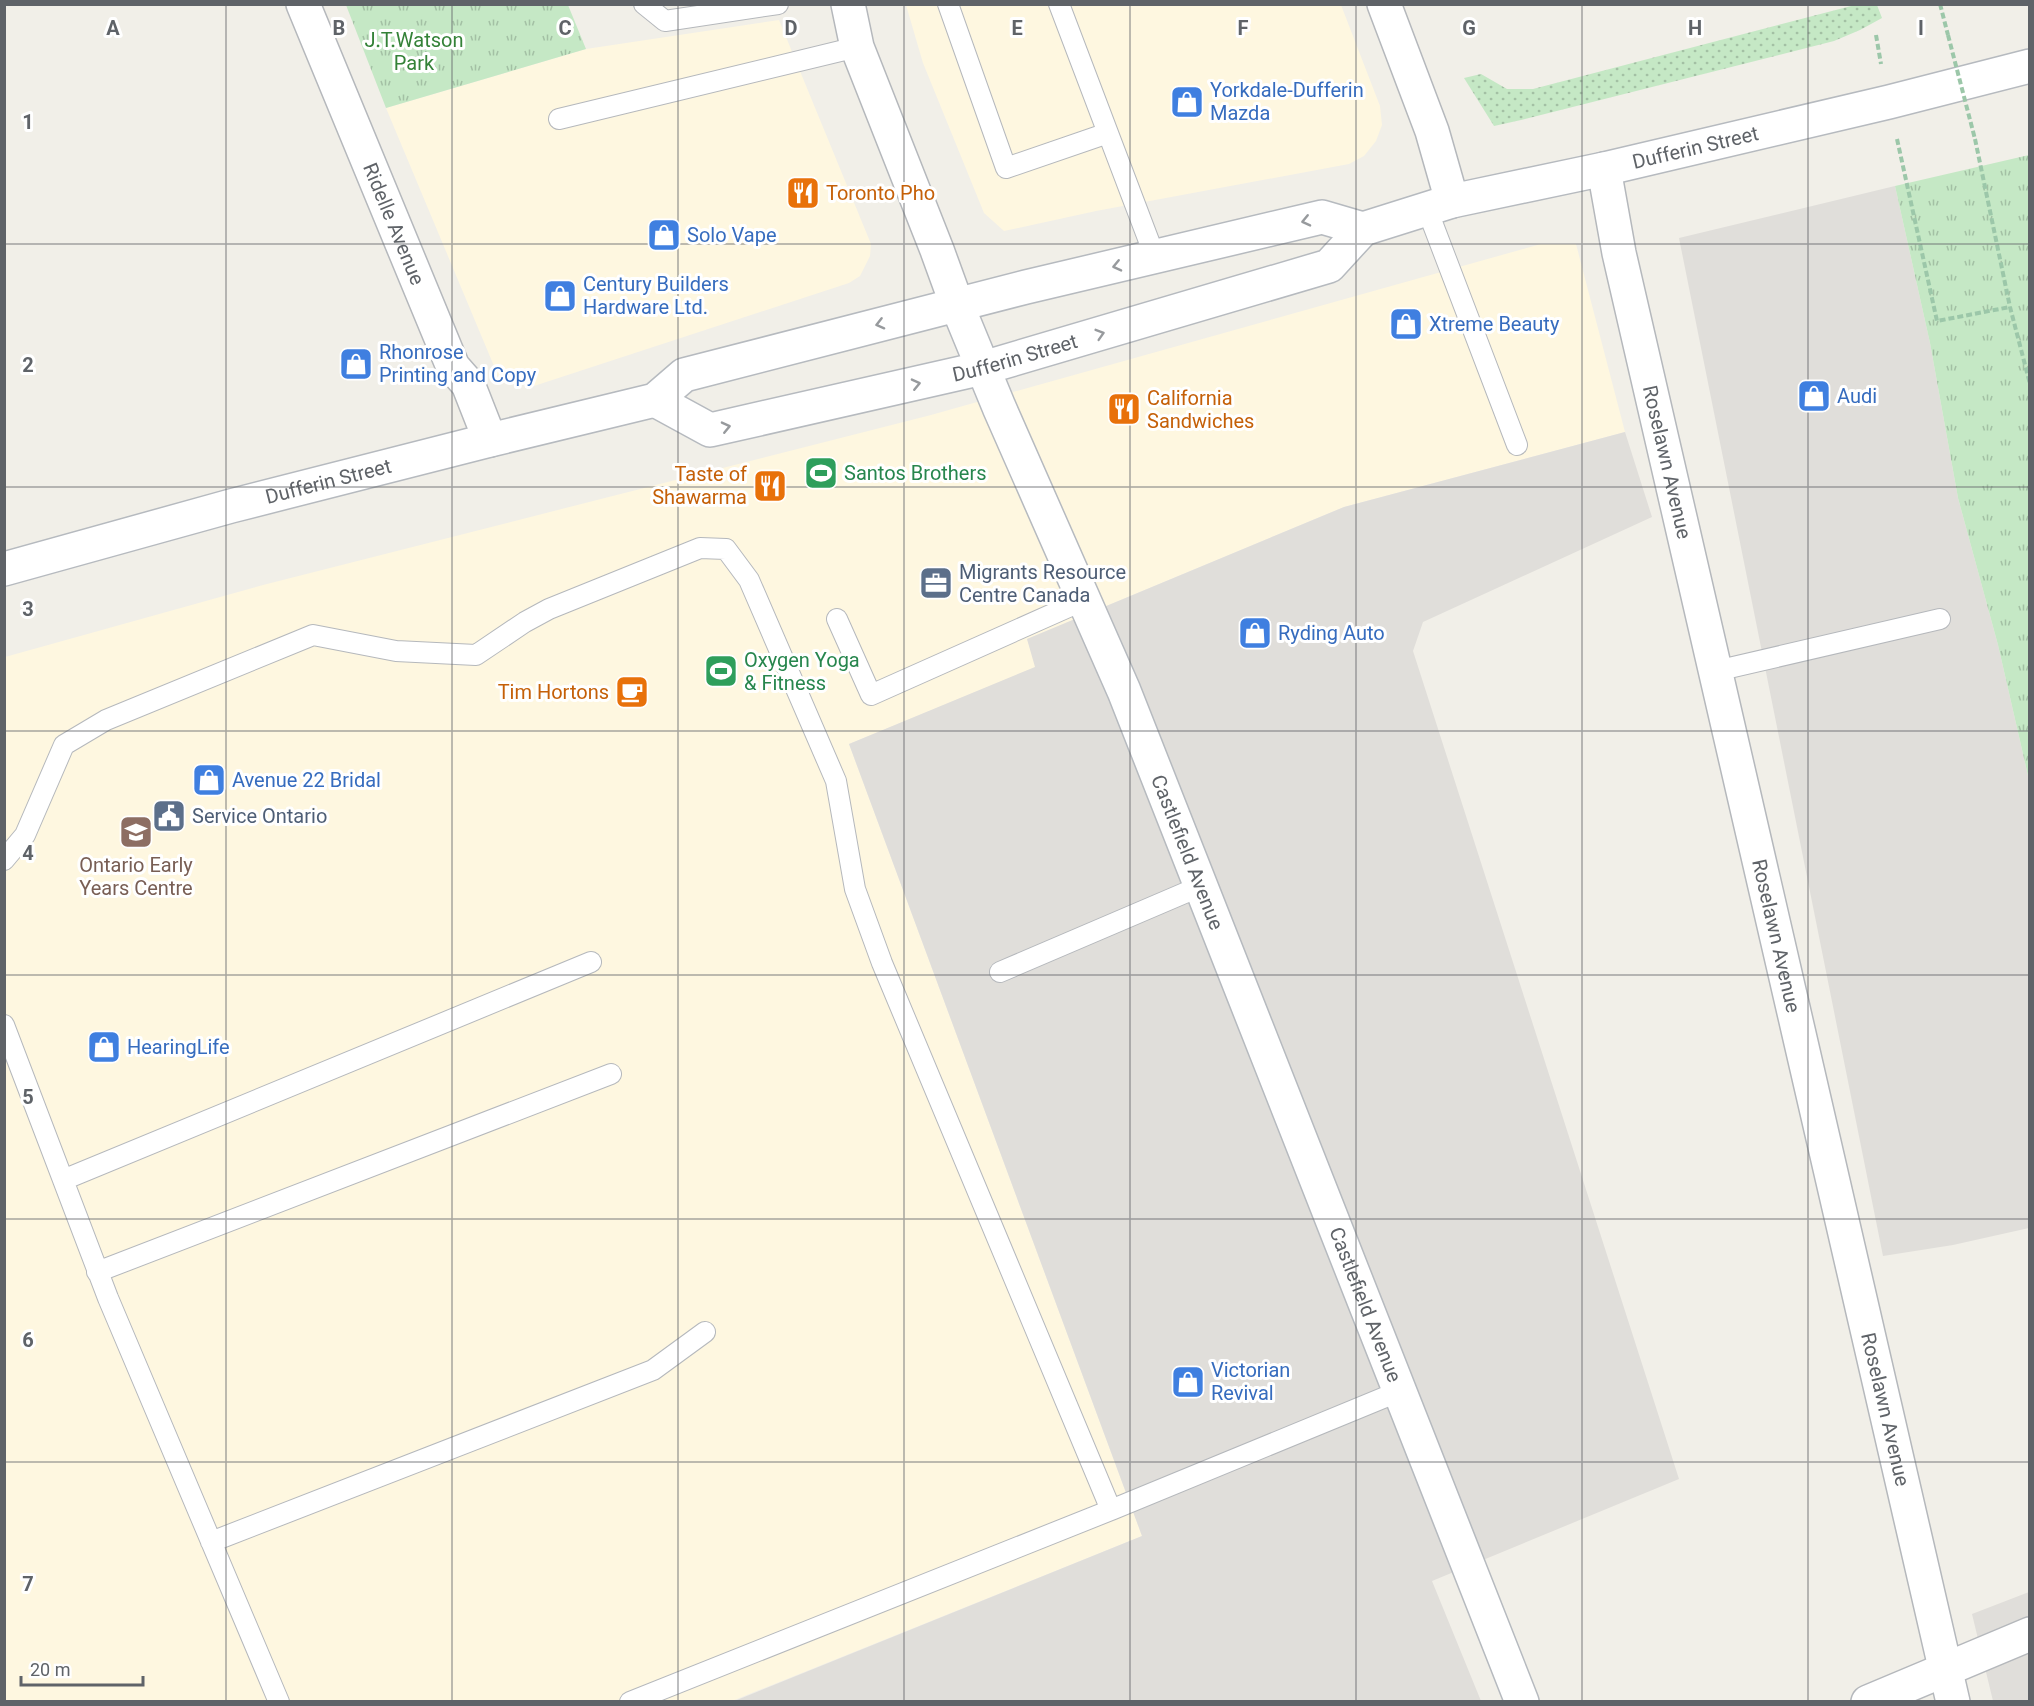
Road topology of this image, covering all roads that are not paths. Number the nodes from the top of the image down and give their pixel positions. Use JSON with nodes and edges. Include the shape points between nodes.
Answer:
{"nodes":[{"id":1,"x":303,"y":4,"type":"edge"},
{"id":2,"x":644,"y":4,"type":"edge"},
{"id":3,"x":778,"y":4,"type":"edge"},
{"id":4,"x":848,"y":4,"type":"edge"},
{"id":5,"x":948,"y":4,"type":"edge"},
{"id":6,"x":1059,"y":4,"type":"edge"},
{"id":7,"x":1383,"y":4,"type":"edge"},
{"id":8,"x":857,"y":47,"type":"junction"},
{"id":9,"x":2030,"y":66,"type":"edge"},
{"id":10,"x":559,"y":119,"type":"dead end"},
{"id":11,"x":1108,"y":133,"type":"junction"},
{"id":12,"x":1604,"y":169,"type":"junction"},
{"id":13,"x":1439,"y":205,"type":"junction"},
{"id":14,"x":1363,"y":229,"type":"junction"},
{"id":15,"x":1155,"y":257,"type":"junction"},
{"id":16,"x":957,"y":305,"type":"junction"},
{"id":17,"x":983,"y":368,"type":"junction"},
{"id":18,"x":655,"y":400,"type":"junction"},
{"id":19,"x":490,"y":440,"type":"junction"},
{"id":20,"x":1517,"y":445,"type":"dead end"},
{"id":21,"x":4,"y":569,"type":"edge"},
{"id":22,"x":1084,"y":600,"type":"junction"},
{"id":23,"x":837,"y":619,"type":"dead end"},
{"id":24,"x":1940,"y":619,"type":"dead end"},
{"id":25,"x":1716,"y":670,"type":"junction"},
{"id":26,"x":4,"y":860,"type":"edge"},
{"id":27,"x":1201,"y":886,"type":"junction"},
{"id":28,"x":591,"y":962,"type":"dead end"},
{"id":29,"x":1000,"y":972,"type":"dead end"},
{"id":30,"x":4,"y":1025,"type":"edge"},
{"id":31,"x":610,"y":1074,"type":"dead end"},
{"id":32,"x":63,"y":1180,"type":"junction"},
{"id":33,"x":98,"y":1272,"type":"junction"},
{"id":34,"x":705,"y":1332,"type":"dead end"},
{"id":35,"x":1400,"y":1391,"type":"junction"},
{"id":36,"x":1111,"y":1510,"type":"junction"},
{"id":37,"x":211,"y":1542,"type":"junction"},
{"id":38,"x":2030,"y":1634,"type":"edge"},
{"id":39,"x":1946,"y":1669,"type":"junction"},
{"id":40,"x":279,"y":1701,"type":"edge"},
{"id":41,"x":630,"y":1701,"type":"edge"},
{"id":42,"x":1522,"y":1701,"type":"edge"},
{"id":43,"x":1868,"y":1701,"type":"edge"},
{"id":44,"x":1953,"y":1701,"type":"edge"}],
"edges":[{"from":1,"to":19,"type":"street","name":"Ridelle Avenue","via":[[453,367],[468,384]]},
{"from":2,"to":3,"type":"lane","via":[[665,21]]},
{"from":4,"to":8,"type":"street","name":"Castlefield Avenue"},
{"from":5,"to":11,"type":"lane","via":[[1006,168]]},
{"from":6,"to":11,"type":"lane"},
{"from":7,"to":13,"type":"street","via":[[1432,131]]},
{"from":8,"to":10,"type":"lane"},
{"from":8,"to":16,"type":"street","name":"Castlefield Avenue"},
{"from":9,"to":12,"type":"street","name":"Dufferin Street"},
{"from":11,"to":15,"type":"lane"},
{"from":12,"to":13,"type":"street","name":"Dufferin Street"},
{"from":12,"to":25,"type":"street","name":"Roselawn Avenue","via":[[1619,253]]},
{"from":13,"to":14,"type":"street","name":"Dufferin Street"},
{"from":13,"to":20,"type":"lane"},
{"from":14,"to":15,"type":"street","name":"Dufferin Street","one_way":true,"via":[[1322,217]]},
{"from":17,"to":14,"type":"street","name":"Dufferin Street","one_way":true,"via":[[1329,266]]},
{"from":15,"to":16,"type":"street","name":"Dufferin Street","one_way":true},
{"from":16,"to":17,"type":"street","name":"Castlefield Avenue"},
{"from":16,"to":18,"type":"street","name":"Dufferin Street","one_way":true,"via":[[684,375]]},
{"from":18,"to":17,"type":"street","name":"Dufferin Street","one_way":true,"via":[[710,430]]},
{"from":17,"to":22,"type":"street","name":"Castlefield Avenue"},
{"from":18,"to":19,"type":"street","name":"Dufferin Street"},
{"from":19,"to":21,"type":"street","name":"Dufferin Street"},
{"from":22,"to":23,"type":"lane","via":[[871,695]]},
{"from":22,"to":27,"type":"street","name":"Castlefield Avenue"},
{"from":24,"to":25,"type":"lane"},
{"from":25,"to":39,"type":"street","name":"Roselawn Avenue"},
{"from":26,"to":36,"type":"lane","via":[[24,835],[64,745],[106,720],[313,634],[396,651],[476,655],[549,609],[700,548],[726,549],[749,580],[836,781],[855,889],[878,952]]},
{"from":27,"to":29,"type":"lane"},
{"from":27,"to":35,"type":"street","name":"Castlefield Avenue"},
{"from":28,"to":32,"type":"lane"},
{"from":30,"to":32,"type":"lane"},
{"from":31,"to":33,"type":"lane"},
{"from":32,"to":33,"type":"lane"},
{"from":33,"to":37,"type":"lane"},
{"from":34,"to":37,"type":"lane","via":[[653,1370]]},
{"from":35,"to":36,"type":"lane"},
{"from":35,"to":42,"type":"street","name":"Castlefield Avenue"},
{"from":36,"to":41,"type":"lane"},
{"from":37,"to":40,"type":"lane"},
{"from":38,"to":39,"type":"street"},
{"from":39,"to":43,"type":"street"},
{"from":39,"to":44,"type":"street","name":"Roselawn Avenue"}]}
